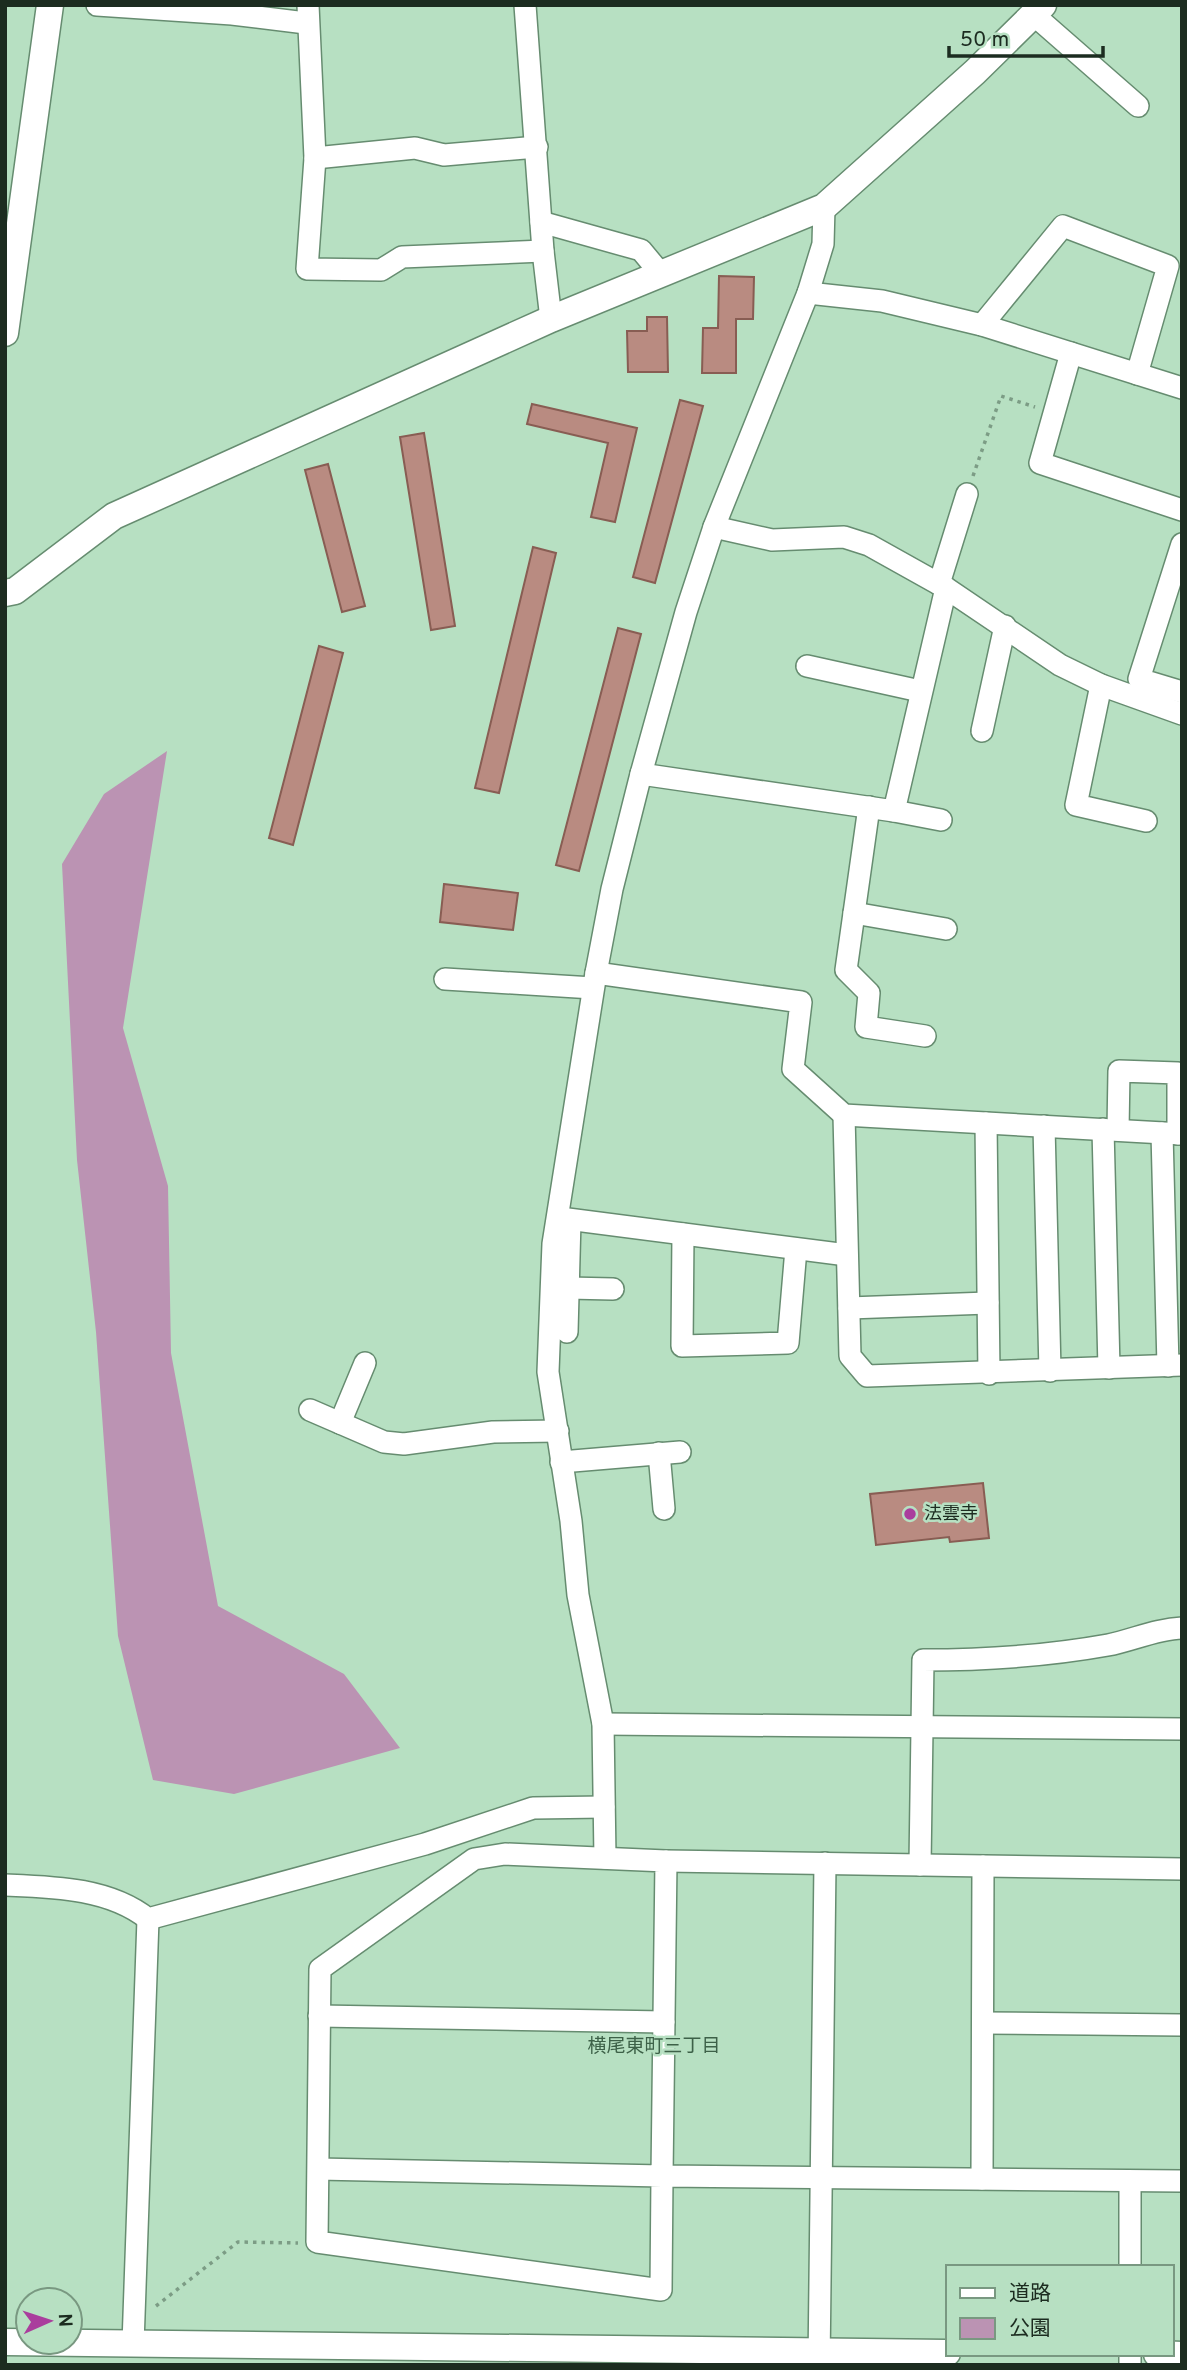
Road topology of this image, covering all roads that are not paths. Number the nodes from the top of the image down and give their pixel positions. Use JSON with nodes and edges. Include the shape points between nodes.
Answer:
{"nodes":[{"id":1,"x":50,"y":5,"type":"edge"},
{"id":2,"x":97,"y":5,"type":"edge"},
{"id":3,"x":525,"y":5,"type":"edge"},
{"id":4,"x":1035,"y":9,"type":"edge"},
{"id":5,"x":307,"y":14,"type":"edge"},
{"id":6,"x":1138,"y":106,"type":"dead end"},
{"id":7,"x":537,"y":147,"type":"junction"},
{"id":8,"x":315,"y":158,"type":"junction"},
{"id":9,"x":824,"y":207,"type":"junction"},
{"id":10,"x":541,"y":222,"type":"junction"},
{"id":11,"x":543,"y":251,"type":"junction"},
{"id":12,"x":661,"y":274,"type":"junction"},
{"id":13,"x":808,"y":293,"type":"junction"},
{"id":14,"x":551,"y":318,"type":"junction"},
{"id":15,"x":982,"y":325,"type":"junction"},
{"id":16,"x":5,"y":333,"type":"edge"},
{"id":17,"x":1071,"y":354,"type":"junction"},
{"id":18,"x":1137,"y":374,"type":"junction"},
{"id":19,"x":1182,"y":388,"type":"edge"},
{"id":20,"x":967,"y":494,"type":"road end"},
{"id":21,"x":1182,"y":510,"type":"edge"},
{"id":22,"x":714,"y":527,"type":"junction"},
{"id":23,"x":1182,"y":544,"type":"edge"},
{"id":24,"x":943,"y":586,"type":"junction"},
{"id":25,"x":5,"y":593,"type":"edge"},
{"id":26,"x":1005,"y":626,"type":"junction"},
{"id":27,"x":807,"y":666,"type":"dead end"},
{"id":28,"x":1101,"y":685,"type":"junction"},
{"id":29,"x":920,"y":691,"type":"junction"},
{"id":30,"x":1182,"y":692,"type":"edge"},
{"id":31,"x":1182,"y":714,"type":"edge"},
{"id":32,"x":982,"y":732,"type":"dead end"},
{"id":33,"x":641,"y":774,"type":"junction"},
{"id":34,"x":869,"y":807,"type":"junction"},
{"id":35,"x":894,"y":811,"type":"junction"},
{"id":36,"x":941,"y":820,"type":"dead end"},
{"id":37,"x":1146,"y":821,"type":"dead end"},
{"id":38,"x":854,"y":913,"type":"junction"},
{"id":39,"x":946,"y":929,"type":"dead end"},
{"id":40,"x":445,"y":979,"type":"dead end"},
{"id":41,"x":594,"y":981,"type":"junction"},
{"id":42,"x":925,"y":1036,"type":"dead end"},
{"id":43,"x":845,"y":1115,"type":"junction"},
{"id":44,"x":986,"y":1123,"type":"junction"},
{"id":45,"x":1044,"y":1126,"type":"junction"},
{"id":46,"x":1111,"y":1130,"type":"junction"},
{"id":47,"x":1174,"y":1134,"type":"edge"},
{"id":48,"x":565,"y":1219,"type":"junction"},
{"id":49,"x":683,"y":1234,"type":"junction"},
{"id":50,"x":796,"y":1249,"type":"junction"},
{"id":51,"x":847,"y":1255,"type":"junction"},
{"id":52,"x":568,"y":1288,"type":"junction"},
{"id":53,"x":613,"y":1289,"type":"dead end"},
{"id":54,"x":988,"y":1303,"type":"junction"},
{"id":55,"x":849,"y":1308,"type":"junction"},
{"id":56,"x":567,"y":1332,"type":"dead end"},
{"id":57,"x":365,"y":1363,"type":"dead end"},
{"id":58,"x":1175,"y":1365,"type":"edge"},
{"id":59,"x":1109,"y":1368,"type":"junction"},
{"id":60,"x":1050,"y":1371,"type":"junction"},
{"id":61,"x":989,"y":1374,"type":"junction"},
{"id":62,"x":310,"y":1410,"type":"dead end"},
{"id":63,"x":340,"y":1423,"type":"junction"},
{"id":64,"x":558,"y":1431,"type":"junction"},
{"id":65,"x":561,"y":1462,"type":"junction"},
{"id":66,"x":664,"y":1509,"type":"dead end"},
{"id":67,"x":1182,"y":1628,"type":"edge"},
{"id":68,"x":603,"y":1724,"type":"junction"},
{"id":69,"x":922,"y":1727,"type":"junction"},
{"id":70,"x":1182,"y":1729,"type":"edge"},
{"id":71,"x":604,"y":1807,"type":"junction"},
{"id":72,"x":605,"y":1858,"type":"junction"},
{"id":73,"x":666,"y":1861,"type":"junction"},
{"id":74,"x":825,"y":1863,"type":"junction"},
{"id":75,"x":920,"y":1865,"type":"junction"},
{"id":76,"x":984,"y":1866,"type":"junction"},
{"id":77,"x":1182,"y":1869,"type":"edge"},
{"id":78,"x":5,"y":1885,"type":"edge"},
{"id":79,"x":148,"y":1919,"type":"junction"},
{"id":80,"x":319,"y":2016,"type":"junction"},
{"id":81,"x":664,"y":2022,"type":"junction"},
{"id":82,"x":983,"y":2023,"type":"junction"},
{"id":83,"x":1182,"y":2025,"type":"edge"},
{"id":84,"x":318,"y":2169,"type":"junction"},
{"id":85,"x":662,"y":2176,"type":"junction"},
{"id":86,"x":821,"y":2178,"type":"junction"},
{"id":87,"x":982,"y":2179,"type":"junction"},
{"id":88,"x":1130,"y":2181,"type":"junction"},
{"id":89,"x":1182,"y":2181,"type":"edge"},
{"id":90,"x":1130,"y":2265,"type":"edge"},
{"id":91,"x":5,"y":2342,"type":"edge"},
{"id":92,"x":133,"y":2344,"type":"junction"},
{"id":93,"x":946,"y":2353,"type":"edge"},
{"id":94,"x":819,"y":2358,"type":"edge"}],
"edges":[{"from":1,"to":16,"type":"street"},
{"from":2,"to":5,"type":"street"},
{"from":3,"to":7,"type":"street"},
{"from":4,"to":6,"type":"street"},
{"from":4,"to":9,"type":"street"},
{"from":5,"to":8,"type":"street"},
{"from":7,"to":8,"type":"street","via":[[443,155],[415,148]]},
{"from":7,"to":10,"type":"street"},
{"from":8,"to":11,"type":"street","via":[[307,269],[381,270],[402,257]]},
{"from":9,"to":12,"type":"street"},
{"from":9,"to":13,"type":"street","via":[[823,244]]},
{"from":10,"to":11,"type":"street"},
{"from":10,"to":12,"type":"street","via":[[641,250]]},
{"from":11,"to":14,"type":"street"},
{"from":12,"to":14,"type":"street"},
{"from":13,"to":15,"type":"street","via":[[882,301]]},
{"from":13,"to":22,"type":"street"},
{"from":14,"to":25,"type":"street","via":[[114,516],[15,591]]},
{"from":15,"to":17,"type":"street"},
{"from":15,"to":18,"type":"street","via":[[1063,226],[1168,266]]},
{"from":17,"to":18,"type":"street"},
{"from":17,"to":21,"type":"street","via":[[1040,463]]},
{"from":18,"to":19,"type":"street"},
{"from":20,"to":24,"type":"street"},
{"from":22,"to":24,"type":"street","via":[[772,540],[844,537],[869,545]]},
{"from":22,"to":33,"type":"street"},
{"from":23,"to":30,"type":"street","via":[[1139,680]]},
{"from":24,"to":26,"type":"street"},
{"from":24,"to":29,"type":"street"},
{"from":26,"to":28,"type":"street","via":[[1060,666]]},
{"from":26,"to":32,"type":"street"},
{"from":27,"to":29,"type":"street"},
{"from":28,"to":31,"type":"street"},
{"from":28,"to":37,"type":"street","via":[[1076,805]]},
{"from":29,"to":35,"type":"street"},
{"from":33,"to":34,"type":"street"},
{"from":33,"to":41,"type":"street"},
{"from":34,"to":35,"type":"street"},
{"from":34,"to":38,"type":"street"},
{"from":35,"to":36,"type":"street"},
{"from":38,"to":39,"type":"street"},
{"from":38,"to":42,"type":"street","via":[[846,970],[869,993],[866,1027]]},
{"from":40,"to":41,"type":"street"},
{"from":41,"to":43,"type":"street","via":[[800,1002],[793,1069]]},
{"from":41,"to":48,"type":"street","via":[[569,1126]]},
{"from":43,"to":44,"type":"street"},
{"from":43,"to":51,"type":"street"},
{"from":44,"to":45,"type":"street"},
{"from":44,"to":54,"type":"street"},
{"from":45,"to":46,"type":"street"},
{"from":45,"to":60,"type":"street"},
{"from":46,"to":47,"type":"street"},
{"from":46,"to":47,"type":"street","via":[[1119,1071],[1178,1073]]},
{"from":46,"to":59,"type":"street"},
{"from":47,"to":58,"type":"street"},
{"from":48,"to":49,"type":"street"},
{"from":48,"to":52,"type":"street"},
{"from":48,"to":64,"type":"street","via":[[550,1276],[548,1372]]},
{"from":49,"to":50,"type":"street"},
{"from":49,"to":50,"type":"street","via":[[682,1346],[788,1343]]},
{"from":50,"to":51,"type":"street"},
{"from":51,"to":55,"type":"street"},
{"from":52,"to":53,"type":"street"},
{"from":52,"to":56,"type":"street"},
{"from":54,"to":55,"type":"street"},
{"from":54,"to":61,"type":"street"},
{"from":55,"to":61,"type":"street","via":[[850,1356],[867,1377]]},
{"from":57,"to":63,"type":"street"},
{"from":58,"to":59,"type":"street"},
{"from":59,"to":60,"type":"street"},
{"from":60,"to":61,"type":"street"},
{"from":62,"to":63,"type":"street"},
{"from":63,"to":64,"type":"street","via":[[384,1442],[404,1444],[493,1432]]},
{"from":64,"to":65,"type":"street"},
{"from":65,"to":66,"type":"street","via":[[669,1452]]},
{"from":65,"to":68,"type":"street","via":[[578,1595]]},
{"from":67,"to":69,"type":"street","via":[[1049,1653],[923,1660]]},
{"from":68,"to":69,"type":"street"},
{"from":68,"to":71,"type":"street"},
{"from":69,"to":70,"type":"street"},
{"from":69,"to":75,"type":"street"},
{"from":71,"to":72,"type":"street"},
{"from":71,"to":79,"type":"street","via":[[533,1808],[425,1844]]},
{"from":72,"to":73,"type":"street"},
{"from":72,"to":80,"type":"street","via":[[505,1854],[474,1859],[320,1969]]},
{"from":73,"to":74,"type":"street"},
{"from":73,"to":81,"type":"street"},
{"from":74,"to":75,"type":"street"},
{"from":74,"to":86,"type":"street"},
{"from":75,"to":76,"type":"street"},
{"from":76,"to":77,"type":"street"},
{"from":76,"to":82,"type":"street"},
{"from":78,"to":79,"type":"street","via":[[98,1894],[133,1907]]},
{"from":79,"to":92,"type":"street"},
{"from":80,"to":81,"type":"street"},
{"from":80,"to":84,"type":"street"},
{"from":81,"to":85,"type":"street"},
{"from":82,"to":83,"type":"street"},
{"from":82,"to":87,"type":"street"},
{"from":84,"to":85,"type":"street"},
{"from":84,"to":85,"type":"street","via":[[317,2242],[660,2290]]},
{"from":85,"to":86,"type":"street"},
{"from":86,"to":87,"type":"street"},
{"from":86,"to":94,"type":"street"},
{"from":87,"to":88,"type":"street"},
{"from":88,"to":89,"type":"street"},
{"from":88,"to":90,"type":"street"},
{"from":91,"to":92,"type":"street"},
{"from":92,"to":94,"type":"street"},
{"from":93,"to":94,"type":"street"}]}
